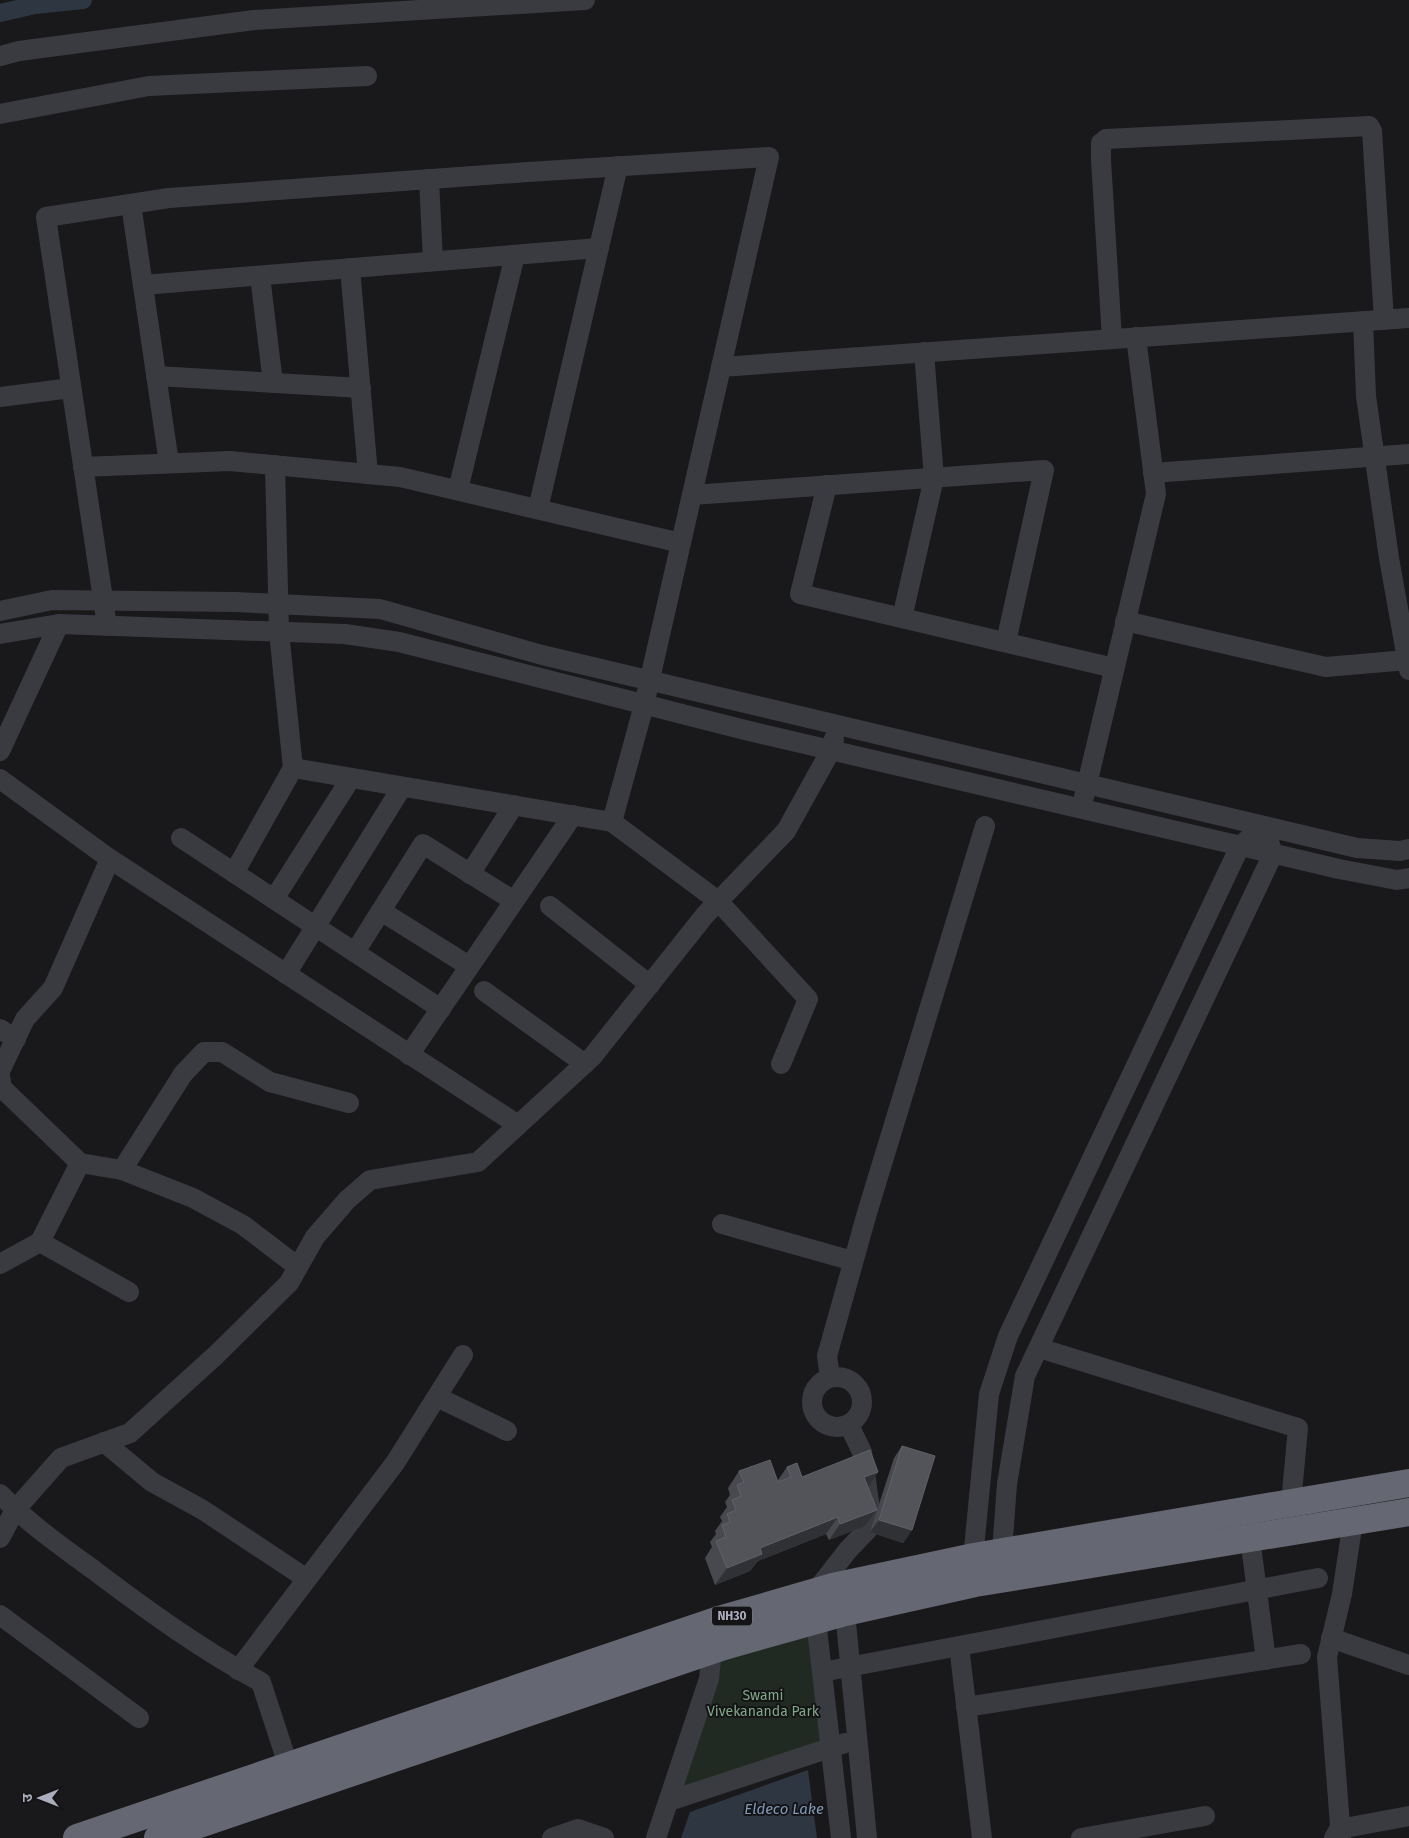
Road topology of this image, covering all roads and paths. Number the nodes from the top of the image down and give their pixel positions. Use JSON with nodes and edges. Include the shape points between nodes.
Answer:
{"nodes":[{"id":1,"x":585,"y":0,"type":"edge"},
{"id":2,"x":0,"y":56,"type":"edge"},
{"id":3,"x":367,"y":76,"type":"dead end"},
{"id":4,"x":0,"y":114,"type":"edge"},
{"id":5,"x":618,"y":166,"type":"junction"},
{"id":6,"x":429,"y":179,"type":"junction"},
{"id":7,"x":131,"y":204,"type":"junction"},
{"id":8,"x":599,"y":248,"type":"junction"},
{"id":9,"x":515,"y":255,"type":"junction"},
{"id":10,"x":433,"y":261,"type":"junction"},
{"id":11,"x":350,"y":268,"type":"junction"},
{"id":12,"x":260,"y":276,"type":"junction"},
{"id":13,"x":143,"y":285,"type":"junction"},
{"id":14,"x":1409,"y":318,"type":"edge"},
{"id":15,"x":1384,"y":320,"type":"junction"},
{"id":16,"x":1362,"y":321,"type":"junction"},
{"id":17,"x":1136,"y":337,"type":"junction"},
{"id":18,"x":1112,"y":339,"type":"junction"},
{"id":19,"x":924,"y":352,"type":"junction"},
{"id":20,"x":721,"y":367,"type":"junction"},
{"id":21,"x":156,"y":376,"type":"junction"},
{"id":22,"x":273,"y":383,"type":"junction"},
{"id":23,"x":71,"y":388,"type":"junction"},
{"id":24,"x":361,"y":388,"type":"junction"},
{"id":25,"x":0,"y":397,"type":"edge"},
{"id":26,"x":1409,"y":454,"type":"edge"},
{"id":27,"x":1375,"y":457,"type":"junction"},
{"id":28,"x":169,"y":463,"type":"junction"},
{"id":29,"x":275,"y":465,"type":"junction"},
{"id":30,"x":83,"y":467,"type":"junction"},
{"id":31,"x":1153,"y":473,"type":"junction"},
{"id":32,"x":368,"y":474,"type":"junction"},
{"id":33,"x":934,"y":478,"type":"junction"},
{"id":34,"x":827,"y":485,"type":"junction"},
{"id":35,"x":458,"y":490,"type":"junction"},
{"id":36,"x":692,"y":495,"type":"junction"},
{"id":37,"x":538,"y":510,"type":"junction"},
{"id":38,"x":681,"y":543,"type":"junction"},
{"id":39,"x":103,"y":601,"type":"junction"},
{"id":40,"x":279,"y":604,"type":"junction"},
{"id":41,"x":0,"y":611,"type":"edge"},
{"id":42,"x":902,"y":618,"type":"junction"},
{"id":43,"x":1125,"y":622,"type":"junction"},
{"id":44,"x":59,"y":624,"type":"junction"},
{"id":45,"x":107,"y":626,"type":"junction"},
{"id":46,"x":279,"y":632,"type":"junction"},
{"id":47,"x":0,"y":634,"type":"edge"},
{"id":48,"x":1006,"y":642,"type":"junction"},
{"id":49,"x":1408,"y":665,"type":"edge"},
{"id":50,"x":1114,"y":668,"type":"junction"},
{"id":51,"x":650,"y":680,"type":"junction"},
{"id":52,"x":644,"y":704,"type":"junction"},
{"id":53,"x":838,"y":725,"type":"junction"},
{"id":54,"x":831,"y":750,"type":"junction"},
{"id":55,"x":0,"y":751,"type":"edge"},
{"id":56,"x":294,"y":768,"type":"junction"},
{"id":57,"x":351,"y":778,"type":"junction"},
{"id":58,"x":1087,"y":784,"type":"junction"},
{"id":59,"x":3,"y":786,"type":"edge"},
{"id":60,"x":402,"y":787,"type":"junction"},
{"id":61,"x":514,"y":805,"type":"junction"},
{"id":62,"x":1081,"y":809,"type":"junction"},
{"id":63,"x":573,"y":815,"type":"junction"},
{"id":64,"x":612,"y":822,"type":"junction"},
{"id":65,"x":985,"y":826,"type":"dead end"},
{"id":66,"x":1264,"y":826,"type":"junction"},
{"id":67,"x":180,"y":838,"type":"dead end"},
{"id":68,"x":1240,"y":846,"type":"junction"},
{"id":69,"x":1409,"y":850,"type":"edge"},
{"id":70,"x":1273,"y":854,"type":"junction"},
{"id":71,"x":110,"y":859,"type":"junction"},
{"id":72,"x":234,"y":873,"type":"junction"},
{"id":73,"x":470,"y":874,"type":"junction"},
{"id":74,"x":1409,"y":878,"type":"edge"},
{"id":75,"x":274,"y":899,"type":"junction"},
{"id":76,"x":514,"y":901,"type":"junction"},
{"id":77,"x":718,"y":901,"type":"junction"},
{"id":78,"x":550,"y":906,"type":"dead end"},
{"id":79,"x":381,"y":911,"type":"junction"},
{"id":80,"x":314,"y":926,"type":"junction"},
{"id":81,"x":355,"y":952,"type":"junction"},
{"id":82,"x":469,"y":966,"type":"junction"},
{"id":83,"x":286,"y":974,"type":"junction"},
{"id":84,"x":650,"y":985,"type":"junction"},
{"id":85,"x":484,"y":990,"type":"dead end"},
{"id":86,"x":440,"y":1009,"type":"junction"},
{"id":87,"x":8,"y":1034,"type":"edge"},
{"id":88,"x":409,"y":1054,"type":"junction"},
{"id":89,"x":585,"y":1064,"type":"junction"},
{"id":90,"x":781,"y":1064,"type":"dead end"},
{"id":91,"x":0,"y":1071,"type":"edge"},
{"id":92,"x":0,"y":1076,"type":"edge"},
{"id":93,"x":349,"y":1103,"type":"dead end"},
{"id":94,"x":518,"y":1125,"type":"junction"},
{"id":95,"x":80,"y":1163,"type":"junction"},
{"id":96,"x":122,"y":1170,"type":"junction"},
{"id":97,"x":722,"y":1224,"type":"dead end"},
{"id":98,"x":40,"y":1242,"type":"junction"},
{"id":99,"x":853,"y":1261,"type":"junction"},
{"id":100,"x":0,"y":1264,"type":"edge"},
{"id":101,"x":298,"y":1267,"type":"junction"},
{"id":102,"x":129,"y":1292,"type":"dead end"},
{"id":103,"x":1039,"y":1348,"type":"junction"},
{"id":104,"x":462,"y":1355,"type":"dead end"},
{"id":105,"x":830,"y":1377,"type":"junction"},
{"id":106,"x":437,"y":1397,"type":"junction"},
{"id":107,"x":849,"y":1425,"type":"junction"},
{"id":108,"x":507,"y":1431,"type":"dead end"},
{"id":109,"x":104,"y":1442,"type":"junction"},
{"id":110,"x":1409,"y":1483,"type":"edge"},
{"id":111,"x":0,"y":1494,"type":"edge"},
{"id":112,"x":1291,"y":1503,"type":"junction"},
{"id":113,"x":15,"y":1510,"type":"junction"},
{"id":114,"x":1409,"y":1512,"type":"edge"},
{"id":115,"x":1354,"y":1521,"type":"junction"},
{"id":116,"x":0,"y":1538,"type":"edge"},
{"id":117,"x":1250,"y":1538,"type":"junction"},
{"id":118,"x":974,"y":1557,"type":"junction"},
{"id":119,"x":1002,"y":1565,"type":"junction"},
{"id":120,"x":1318,"y":1578,"type":"dead end"},
{"id":121,"x":307,"y":1579,"type":"junction"},
{"id":122,"x":971,"y":1584,"type":"junction"},
{"id":123,"x":1256,"y":1589,"type":"junction"},
{"id":124,"x":816,"y":1592,"type":"junction"},
{"id":125,"x":845,"y":1612,"type":"junction"},
{"id":126,"x":0,"y":1616,"type":"edge"},
{"id":127,"x":816,"y":1620,"type":"junction"},
{"id":128,"x":1331,"y":1638,"type":"junction"},
{"id":129,"x":958,"y":1646,"type":"junction"},
{"id":130,"x":712,"y":1650,"type":"junction"},
{"id":131,"x":1301,"y":1654,"type":"dead end"},
{"id":132,"x":1266,"y":1660,"type":"junction"},
{"id":133,"x":1409,"y":1665,"type":"edge"},
{"id":134,"x":850,"y":1666,"type":"junction"},
{"id":135,"x":238,"y":1670,"type":"junction"},
{"id":136,"x":822,"y":1672,"type":"junction"},
{"id":137,"x":966,"y":1707,"type":"junction"},
{"id":138,"x":139,"y":1718,"type":"dead end"},
{"id":139,"x":857,"y":1741,"type":"junction"},
{"id":140,"x":831,"y":1746,"type":"junction"},
{"id":141,"x":289,"y":1768,"type":"junction"},
{"id":142,"x":668,"y":1801,"type":"junction"},
{"id":143,"x":1205,"y":1816,"type":"dead end"},
{"id":144,"x":1409,"y":1816,"type":"edge"},
{"id":145,"x":1338,"y":1835,"type":"edge"},
{"id":146,"x":77,"y":1838,"type":"edge"},
{"id":147,"x":158,"y":1838,"type":"edge"},
{"id":148,"x":552,"y":1838,"type":"edge"},
{"id":149,"x":604,"y":1838,"type":"edge"},
{"id":150,"x":656,"y":1838,"type":"edge"},
{"id":151,"x":841,"y":1838,"type":"edge"},
{"id":152,"x":867,"y":1838,"type":"edge"},
{"id":153,"x":982,"y":1838,"type":"edge"},
{"id":154,"x":1081,"y":1838,"type":"edge"}],
"edges":[{"from":1,"to":2,"type":"street","via":[[254,20]]},
{"from":3,"to":4,"type":"street","via":[[149,86]]},
{"from":5,"to":6,"type":"street"},
{"from":5,"to":8,"type":"street"},
{"from":5,"to":20,"type":"street","via":[[769,157]]},
{"from":6,"to":7,"type":"street","via":[[169,198]]},
{"from":6,"to":10,"type":"street"},
{"from":7,"to":13,"type":"street"},
{"from":7,"to":23,"type":"street","via":[[46,218]]},
{"from":8,"to":9,"type":"street"},
{"from":8,"to":37,"type":"street"},
{"from":9,"to":10,"type":"street"},
{"from":9,"to":35,"type":"street"},
{"from":10,"to":11,"type":"street"},
{"from":11,"to":12,"type":"street"},
{"from":11,"to":24,"type":"street"},
{"from":12,"to":13,"type":"street"},
{"from":12,"to":22,"type":"street"},
{"from":13,"to":21,"type":"street"},
{"from":14,"to":15,"type":"street"},
{"from":15,"to":16,"type":"street"},
{"from":15,"to":18,"type":"street","via":[[1372,131],[1369,126],[1106,139],[1101,143],[1101,160]]},
{"from":16,"to":17,"type":"street"},
{"from":16,"to":27,"type":"street","via":[[1366,396]]},
{"from":17,"to":18,"type":"street"},
{"from":17,"to":31,"type":"street"},
{"from":18,"to":19,"type":"street"},
{"from":19,"to":20,"type":"street"},
{"from":19,"to":33,"type":"street"},
{"from":20,"to":36,"type":"street"},
{"from":21,"to":22,"type":"street"},
{"from":21,"to":28,"type":"street"},
{"from":22,"to":24,"type":"street"},
{"from":23,"to":25,"type":"street"},
{"from":23,"to":30,"type":"street"},
{"from":24,"to":32,"type":"street"},
{"from":26,"to":27,"type":"street"},
{"from":27,"to":31,"type":"street"},
{"from":27,"to":49,"type":"street"},
{"from":28,"to":29,"type":"street","via":[[230,461]]},
{"from":28,"to":30,"type":"street"},
{"from":29,"to":32,"type":"street"},
{"from":29,"to":40,"type":"street"},
{"from":30,"to":39,"type":"street"},
{"from":31,"to":43,"type":"street","via":[[1156,494]]},
{"from":32,"to":35,"type":"street","via":[[400,477]]},
{"from":33,"to":34,"type":"street"},
{"from":33,"to":42,"type":"street"},
{"from":33,"to":48,"type":"street","via":[[1044,470]]},
{"from":34,"to":36,"type":"street"},
{"from":34,"to":42,"type":"street","via":[[800,594]]},
{"from":35,"to":37,"type":"street"},
{"from":36,"to":38,"type":"street"},
{"from":37,"to":38,"type":"street"},
{"from":38,"to":51,"type":"street"},
{"from":39,"to":40,"type":"street"},
{"from":39,"to":41,"type":"street","via":[[52,600]]},
{"from":39,"to":45,"type":"street"},
{"from":40,"to":46,"type":"street"},
{"from":40,"to":51,"type":"street","via":[[380,609],[542,655]]},
{"from":42,"to":48,"type":"street"},
{"from":43,"to":49,"type":"street","via":[[1326,667]]},
{"from":43,"to":50,"type":"street"},
{"from":44,"to":45,"type":"street"},
{"from":44,"to":47,"type":"street"},
{"from":44,"to":55,"type":"street"},
{"from":45,"to":46,"type":"street"},
{"from":46,"to":52,"type":"street","via":[[345,634],[399,642]]},
{"from":46,"to":56,"type":"street"},
{"from":48,"to":50,"type":"street"},
{"from":50,"to":58,"type":"street"},
{"from":51,"to":52,"type":"street"},
{"from":51,"to":53,"type":"street"},
{"from":52,"to":54,"type":"street"},
{"from":52,"to":64,"type":"street"},
{"from":53,"to":54,"type":"street"},
{"from":53,"to":58,"type":"street"},
{"from":54,"to":62,"type":"street"},
{"from":54,"to":77,"type":"street","via":[[786,831]]},
{"from":56,"to":57,"type":"street"},
{"from":56,"to":72,"type":"street"},
{"from":57,"to":60,"type":"street"},
{"from":57,"to":75,"type":"street"},
{"from":58,"to":62,"type":"street"},
{"from":58,"to":66,"type":"street"},
{"from":59,"to":71,"type":"street"},
{"from":60,"to":61,"type":"street"},
{"from":60,"to":80,"type":"street"},
{"from":61,"to":63,"type":"street"},
{"from":61,"to":73,"type":"street"},
{"from":62,"to":68,"type":"street"},
{"from":63,"to":64,"type":"street"},
{"from":63,"to":76,"type":"street"},
{"from":64,"to":77,"type":"street"},
{"from":65,"to":99,"type":"street"},
{"from":66,"to":68,"type":"street"},
{"from":66,"to":69,"type":"street","via":[[1357,848]]},
{"from":66,"to":70,"type":"street"},
{"from":67,"to":72,"type":"street"},
{"from":68,"to":70,"type":"street"},
{"from":68,"to":118,"type":"street","via":[[1008,1336],[989,1394]]},
{"from":70,"to":74,"type":"street","via":[[1387,878]]},
{"from":70,"to":103,"type":"street"},
{"from":71,"to":83,"type":"street"},
{"from":71,"to":87,"type":"street","via":[[53,988]]},
{"from":72,"to":75,"type":"street"},
{"from":73,"to":76,"type":"street"},
{"from":73,"to":79,"type":"street","via":[[423,844]]},
{"from":75,"to":80,"type":"street"},
{"from":76,"to":82,"type":"street"},
{"from":77,"to":84,"type":"street"},
{"from":77,"to":90,"type":"street","via":[[808,999]]},
{"from":78,"to":84,"type":"street"},
{"from":79,"to":81,"type":"street"},
{"from":79,"to":82,"type":"street"},
{"from":80,"to":81,"type":"street"},
{"from":80,"to":83,"type":"street"},
{"from":81,"to":86,"type":"street"},
{"from":82,"to":86,"type":"street"},
{"from":83,"to":88,"type":"street"},
{"from":84,"to":89,"type":"street"},
{"from":85,"to":89,"type":"street"},
{"from":86,"to":88,"type":"street"},
{"from":87,"to":91,"type":"street"},
{"from":88,"to":94,"type":"street"},
{"from":89,"to":94,"type":"street"},
{"from":92,"to":95,"type":"street","via":[[2,1088]]},
{"from":93,"to":96,"type":"street","via":[[270,1082],[222,1052],[204,1052],[183,1074]]},
{"from":94,"to":101,"type":"street","via":[[478,1162],[370,1180],[347,1200],[316,1237]]},
{"from":95,"to":96,"type":"street"},
{"from":95,"to":98,"type":"street"},
{"from":96,"to":101,"type":"street","via":[[193,1198],[243,1225]]},
{"from":97,"to":99,"type":"street"},
{"from":98,"to":100,"type":"street"},
{"from":98,"to":102,"type":"street"},
{"from":99,"to":105,"type":"street","via":[[827,1356]]},
{"from":101,"to":109,"type":"street","via":[[289,1283],[216,1355],[130,1432]]},
{"from":103,"to":112,"type":"street","via":[[1298,1428]]},
{"from":103,"to":119,"type":"street","via":[[1026,1376],[1007,1484]]},
{"from":104,"to":106,"type":"street"},
{"from":105,"to":107,"type":"street","via":[[851,1380],[860,1393],[862,1408]]},
{"from":105,"to":107,"type":"street","via":[[814,1391],[813,1412],[828,1426],[839,1428]]},
{"from":106,"to":108,"type":"street"},
{"from":106,"to":121,"type":"street","via":[[395,1463]]},
{"from":107,"to":124,"type":"street","via":[[862,1452],[871,1516],[868,1529]]},
{"from":109,"to":113,"type":"street","via":[[61,1458]]},
{"from":109,"to":121,"type":"street","via":[[152,1482],[202,1510]]},
{"from":110,"to":112,"type":"highway","number":"NH30"},
{"from":111,"to":113,"type":"street"},
{"from":112,"to":119,"type":"highway","number":"NH30"},
{"from":113,"to":116,"type":"street"},
{"from":113,"to":135,"type":"street","via":[[150,1613]]},
{"from":114,"to":115,"type":"highway","number":"NH30"},
{"from":115,"to":117,"type":"highway","number":"NH30"},
{"from":115,"to":128,"type":"street"},
{"from":117,"to":119,"type":"highway","number":"NH30"},
{"from":117,"to":123,"type":"street"},
{"from":118,"to":119,"type":"highway","number":"NH30"},
{"from":118,"to":122,"type":"street"},
{"from":118,"to":124,"type":"highway","number":"NH30"},
{"from":119,"to":122,"type":"highway","number":"NH30"},
{"from":120,"to":123,"type":"street"},
{"from":121,"to":135,"type":"street"},
{"from":122,"to":125,"type":"highway","number":"NH30"},
{"from":123,"to":129,"type":"street"},
{"from":123,"to":132,"type":"street"},
{"from":124,"to":141,"type":"highway","number":"NH30","via":[[719,1620]]},
{"from":125,"to":127,"type":"highway","number":"NH30"},
{"from":125,"to":134,"type":"street"},
{"from":126,"to":138,"type":"street"},
{"from":127,"to":130,"type":"highway","number":"NH30"},
{"from":127,"to":136,"type":"street"},
{"from":128,"to":133,"type":"street"},
{"from":128,"to":145,"type":"street","via":[[1327,1657]]},
{"from":129,"to":134,"type":"street"},
{"from":129,"to":137,"type":"street"},
{"from":130,"to":142,"type":"street","via":[[709,1678]]},
{"from":130,"to":147,"type":"highway","number":"NH30"},
{"from":131,"to":132,"type":"street"},
{"from":132,"to":137,"type":"street"},
{"from":134,"to":136,"type":"street"},
{"from":134,"to":139,"type":"street"},
{"from":135,"to":141,"type":"street","via":[[261,1682]]},
{"from":136,"to":140,"type":"street"},
{"from":137,"to":153,"type":"street"},
{"from":139,"to":140,"type":"street"},
{"from":139,"to":152,"type":"street"},
{"from":140,"to":142,"type":"street"},
{"from":140,"to":151,"type":"street"},
{"from":141,"to":146,"type":"highway","number":"NH30"},
{"from":142,"to":150,"type":"street"},
{"from":143,"to":154,"type":"street"},
{"from":144,"to":145,"type":"street"},
{"from":148,"to":149,"type":"street","via":[[578,1829]]}]}
